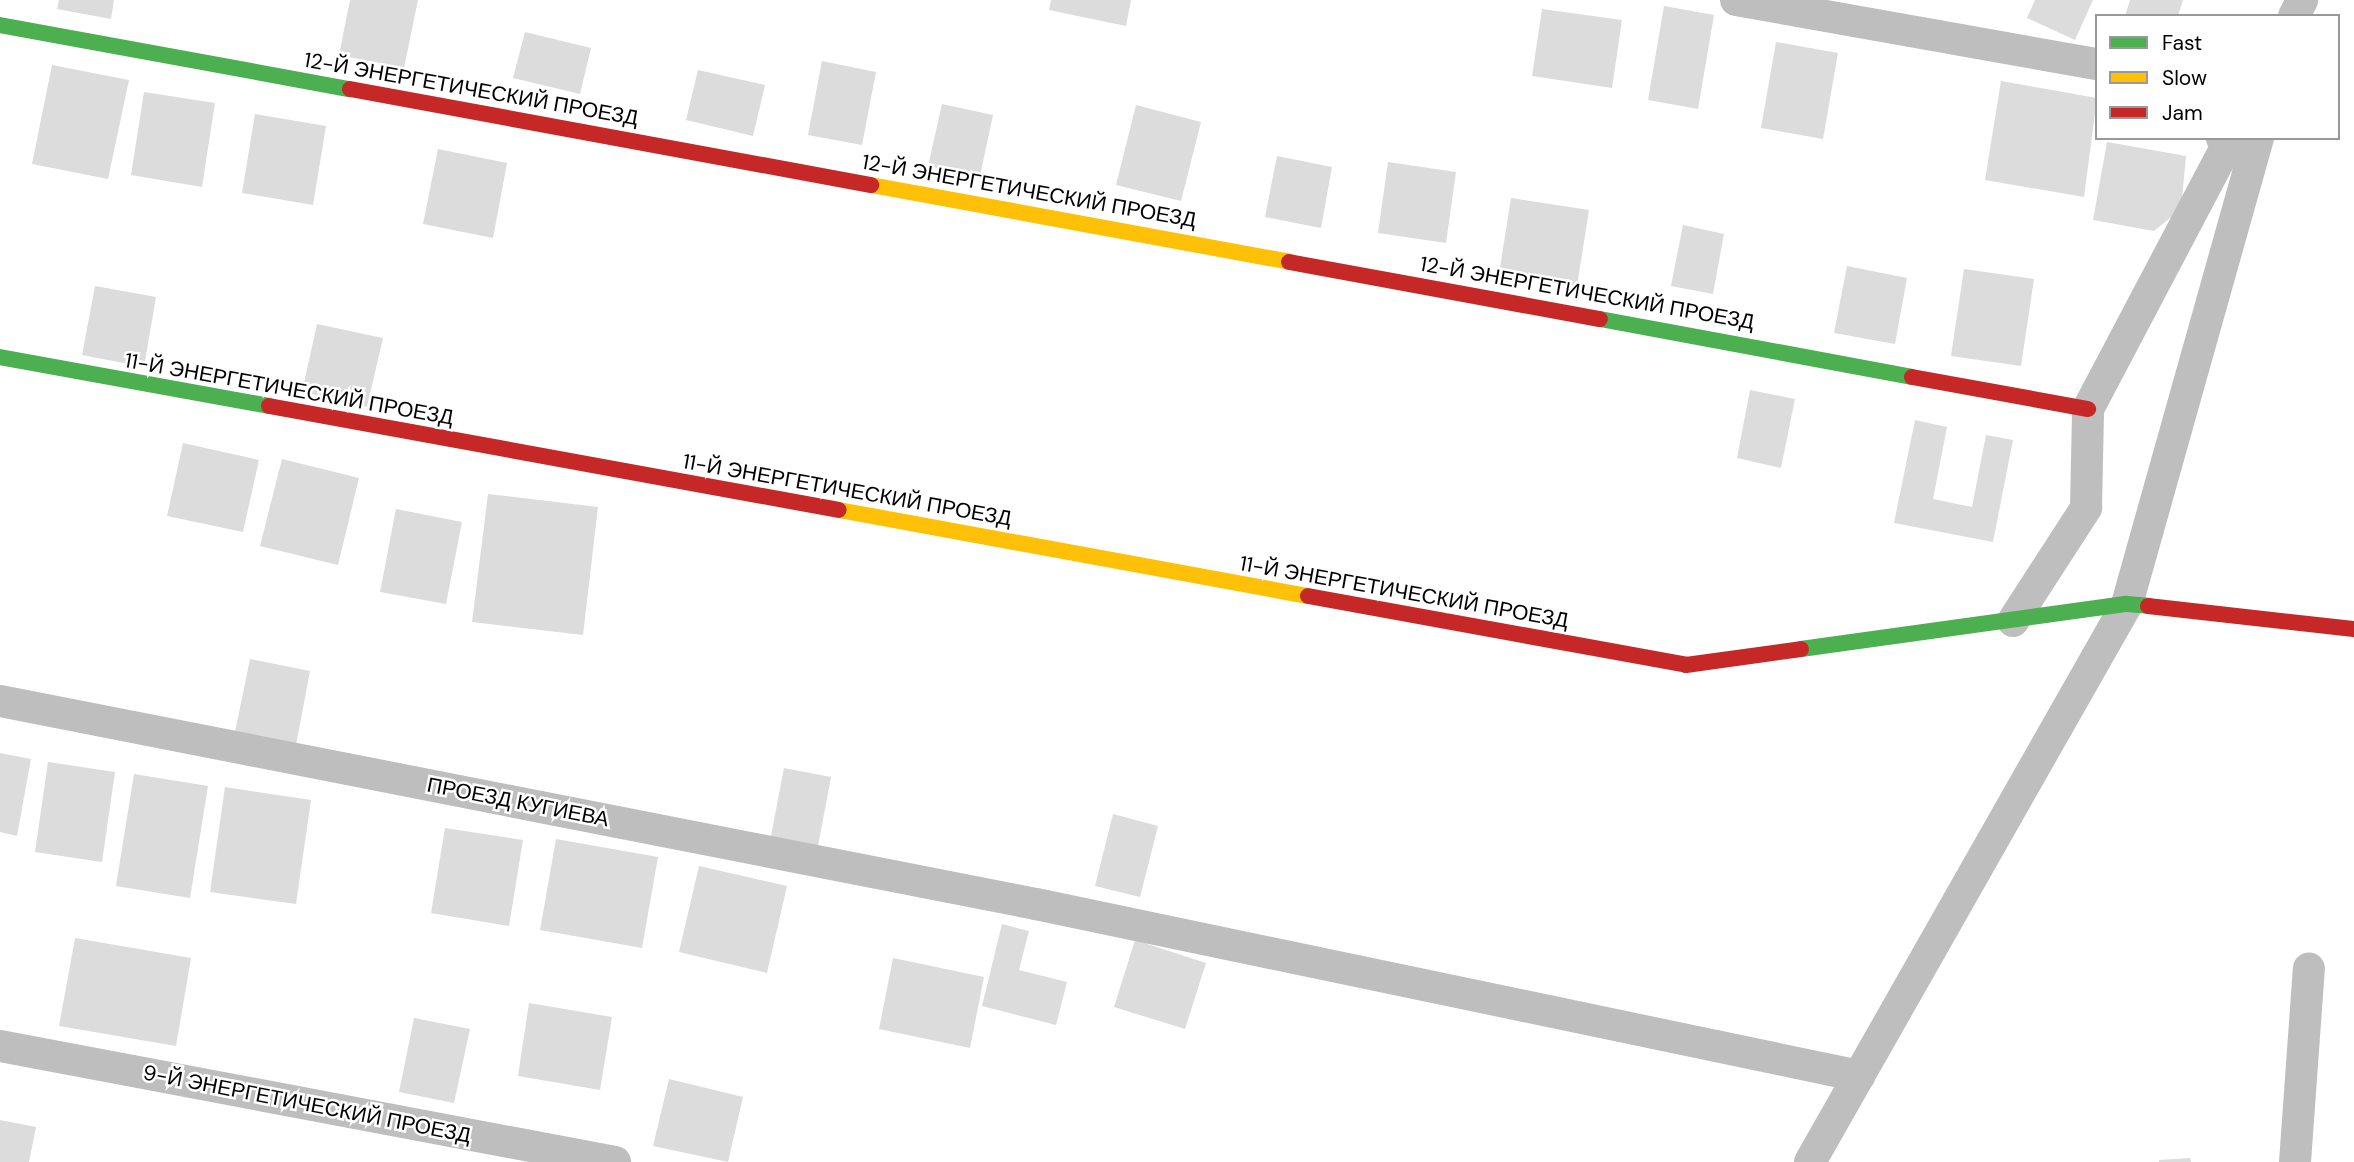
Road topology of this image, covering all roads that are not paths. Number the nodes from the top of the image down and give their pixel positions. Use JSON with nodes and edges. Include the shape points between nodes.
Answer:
{"nodes":[{"id":1,"x":1737,"y":0,"type":"edge"},
{"id":2,"x":0,"y":24,"type":"edge"},
{"id":3,"x":2095,"y":64,"type":"edge"},
{"id":4,"x":2226,"y":140,"type":"edge"},
{"id":5,"x":2257,"y":140,"type":"edge"},
{"id":6,"x":0,"y":357,"type":"edge"},
{"id":7,"x":2088,"y":409,"type":"junction"},
{"id":8,"x":2127,"y":604,"type":"junction"},
{"id":9,"x":2013,"y":621,"type":"junction"},
{"id":10,"x":2354,"y":629,"type":"edge"},
{"id":11,"x":0,"y":701,"type":"edge"},
{"id":12,"x":2309,"y":969,"type":"dead end"},
{"id":13,"x":0,"y":1046,"type":"edge"},
{"id":14,"x":1858,"y":1076,"type":"junction"},
{"id":15,"x":615,"y":1162,"type":"edge"},
{"id":16,"x":1810,"y":1162,"type":"edge"},
{"id":17,"x":2295,"y":1162,"type":"edge"}],
"edges":[{"from":1,"to":3,"type":"street"},
{"from":2,"to":7,"type":"street","name":"12-Й ЭНЕРГЕТИЧЕСКИЙ ПРОЕЗД","via":[[2051,398]]},
{"from":4,"to":7,"type":"street"},
{"from":5,"to":8,"type":"street"},
{"from":6,"to":9,"type":"street","name":"11-Й ЭНЕРГЕТИЧЕСКИЙ ПРОЕЗД","via":[[1686,665]]},
{"from":7,"to":9,"type":"street","via":[[2086,508]]},
{"from":8,"to":9,"type":"street","name":"11-Й ЭНЕРГЕТИЧЕСКИЙ ПРОЕЗД"},
{"from":8,"to":10,"type":"street","name":"11-Й ЭНЕРГЕТИЧЕСКИЙ ПРОЕЗД"},
{"from":8,"to":14,"type":"street"},
{"from":11,"to":14,"type":"street","name":"ПРОЕЗД КУГИЕВА","via":[[1036,904]]},
{"from":12,"to":17,"type":"street"},
{"from":13,"to":15,"type":"street","name":"9-Й ЭНЕРГЕТИЧЕСКИЙ ПРОЕЗД"},
{"from":14,"to":16,"type":"street"}]}
